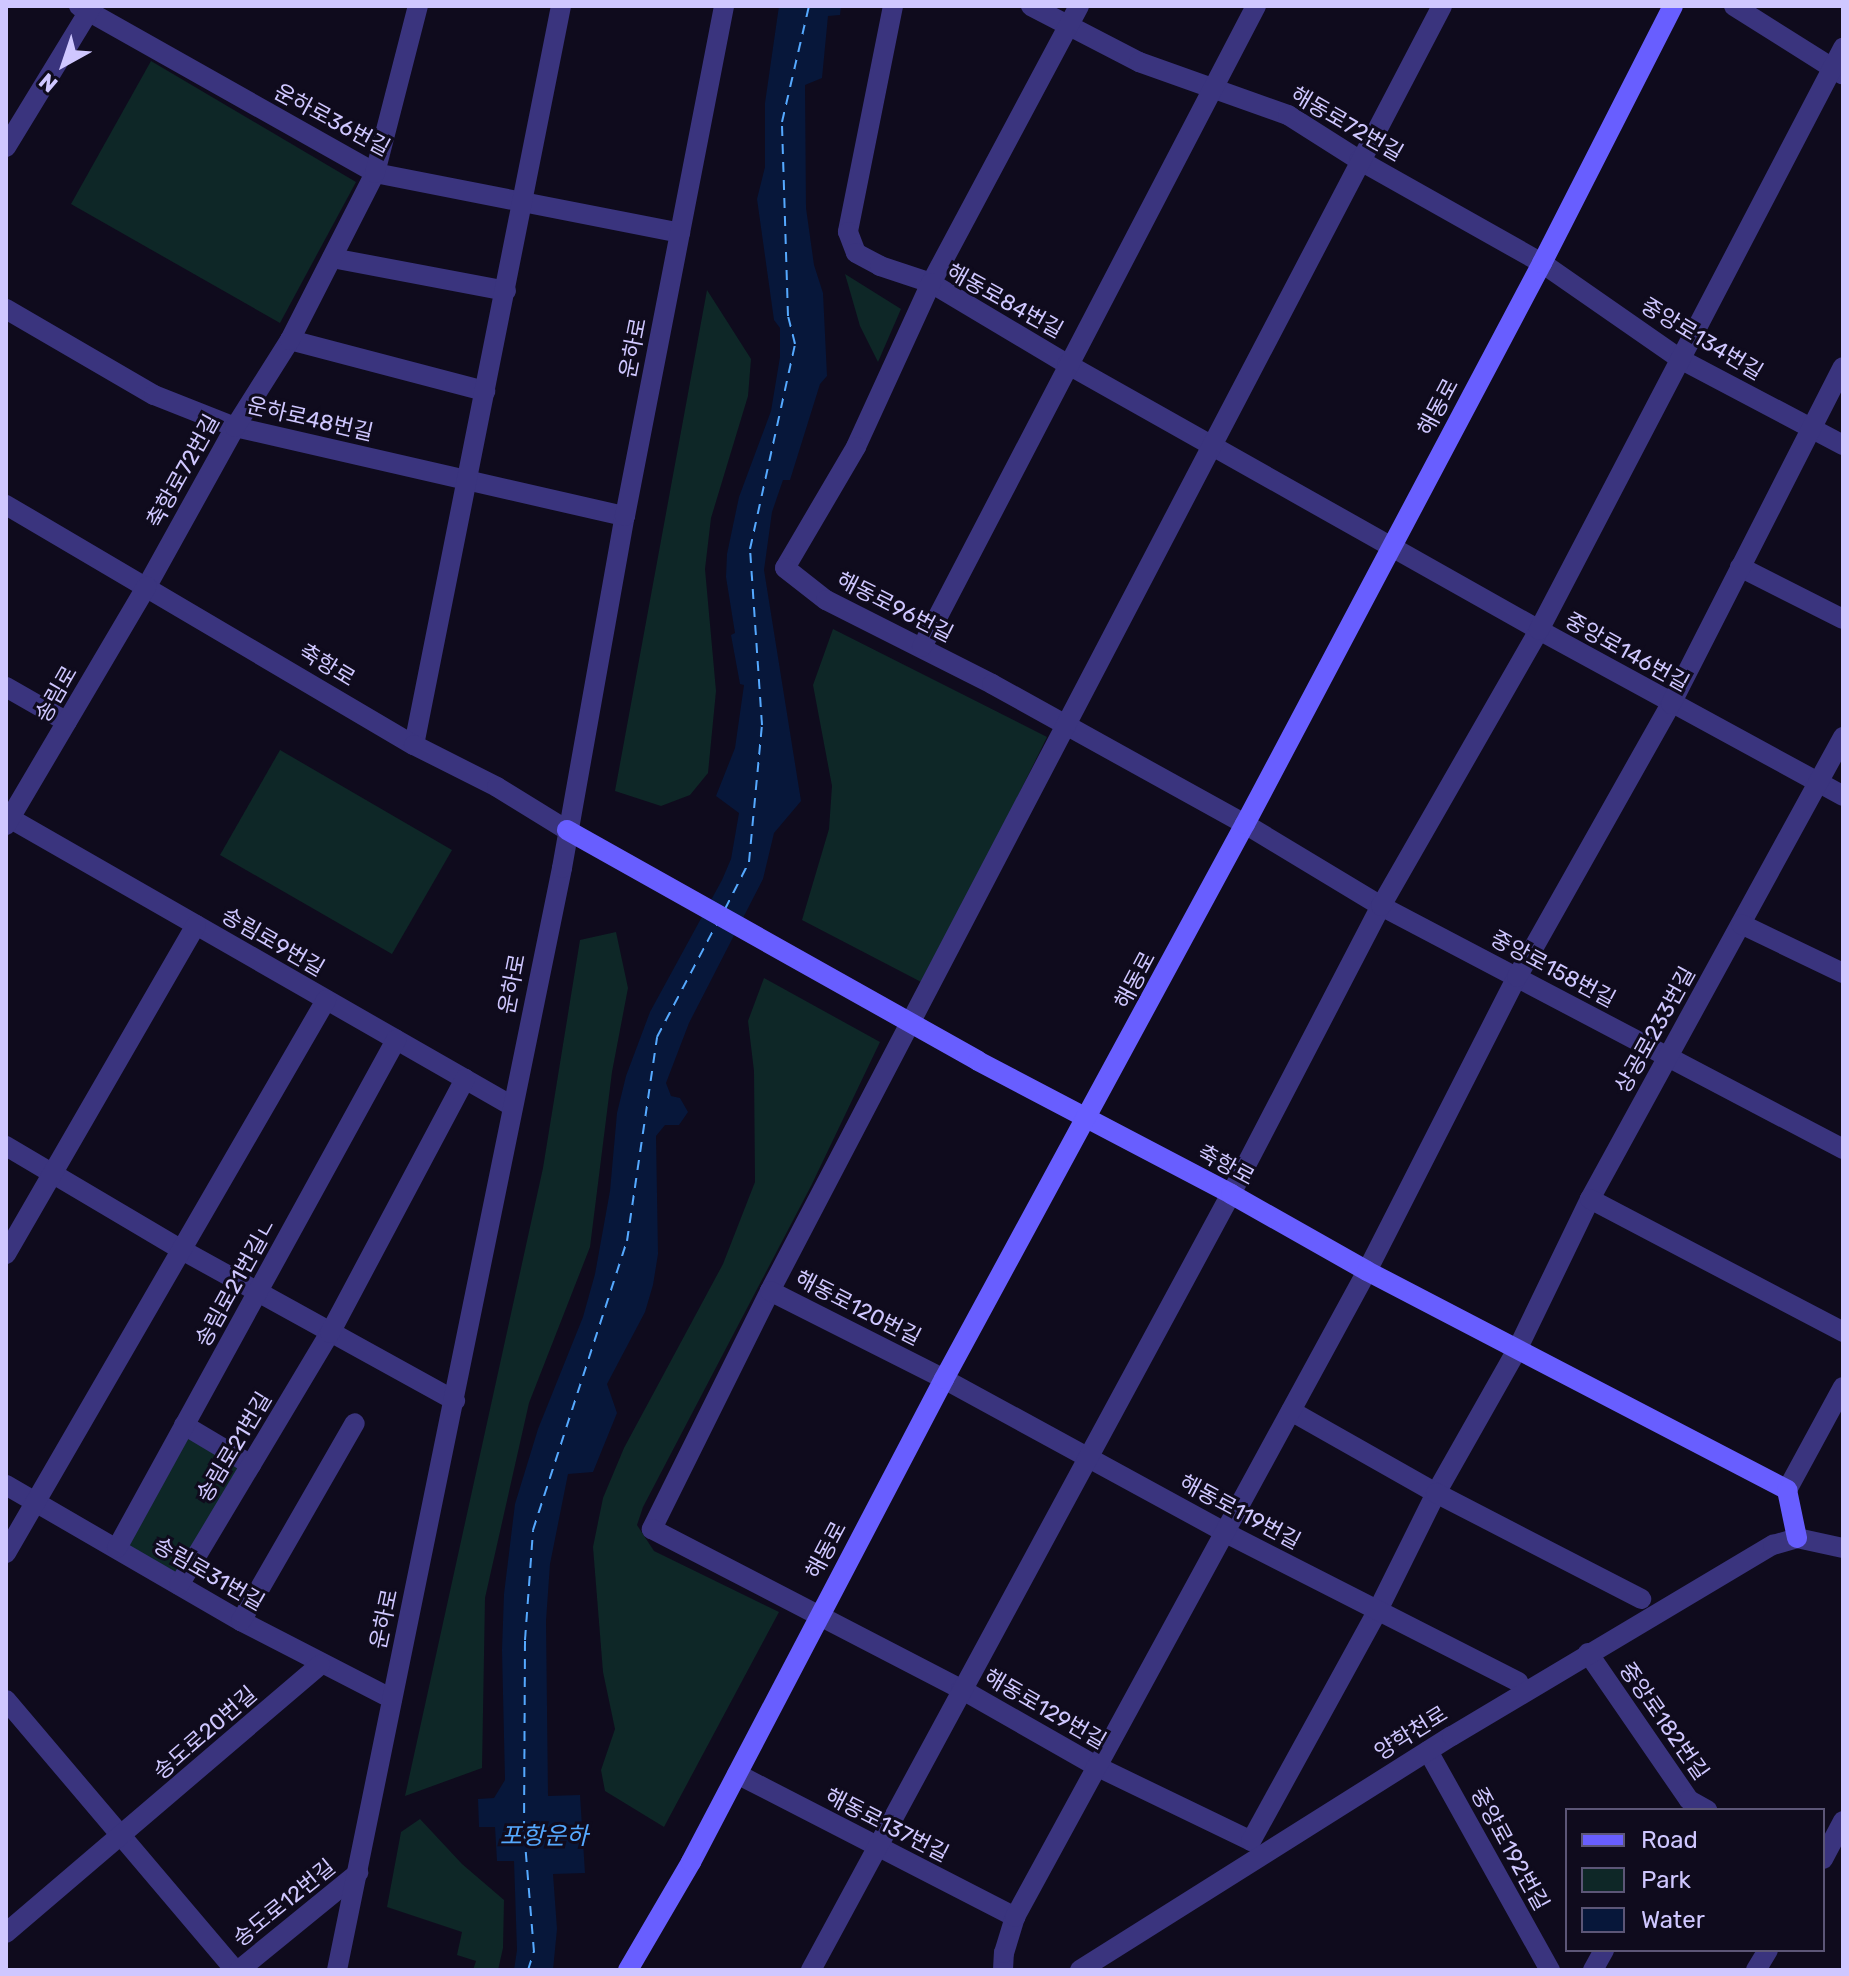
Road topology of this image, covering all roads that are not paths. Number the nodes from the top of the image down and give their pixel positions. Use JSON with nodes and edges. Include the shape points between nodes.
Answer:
{"nodes":[{"id":1,"x":561,"y":6,"type":"edge"},
{"id":2,"x":724,"y":6,"type":"edge"},
{"id":3,"x":893,"y":6,"type":"edge"},
{"id":4,"x":1031,"y":6,"type":"edge"},
{"id":5,"x":1079,"y":6,"type":"edge"},
{"id":6,"x":1256,"y":6,"type":"edge"},
{"id":7,"x":1442,"y":6,"type":"edge"},
{"id":8,"x":1673,"y":6,"type":"edge"},
{"id":9,"x":1734,"y":6,"type":"edge"},
{"id":10,"x":87,"y":8,"type":"edge"},
{"id":11,"x":411,"y":9,"type":"edge"},
{"id":12,"x":1069,"y":27,"type":"junction"},
{"id":13,"x":1843,"y":48,"type":"edge"},
{"id":14,"x":1838,"y":72,"type":"edge"},
{"id":15,"x":1215,"y":86,"type":"junction"},
{"id":16,"x":8,"y":140,"type":"edge"},
{"id":17,"x":1359,"y":160,"type":"junction"},
{"id":18,"x":375,"y":173,"type":"junction"},
{"id":19,"x":520,"y":204,"type":"junction"},
{"id":20,"x":680,"y":233,"type":"junction"},
{"id":21,"x":332,"y":258,"type":"junction"},
{"id":22,"x":1542,"y":263,"type":"junction"},
{"id":23,"x":931,"y":283,"type":"junction"},
{"id":24,"x":506,"y":291,"type":"junction"},
{"id":25,"x":6,"y":309,"type":"edge"},
{"id":26,"x":290,"y":340,"type":"junction"},
{"id":27,"x":1680,"y":359,"type":"junction"},
{"id":28,"x":1067,"y":364,"type":"junction"},
{"id":29,"x":1843,"y":367,"type":"edge"},
{"id":30,"x":485,"y":391,"type":"junction"},
{"id":31,"x":235,"y":427,"type":"junction"},
{"id":32,"x":1810,"y":428,"type":"junction"},
{"id":33,"x":1211,"y":444,"type":"junction"},
{"id":34,"x":1843,"y":445,"type":"edge"},
{"id":35,"x":856,"y":447,"type":"joint"},
{"id":36,"x":466,"y":480,"type":"junction"},
{"id":37,"x":6,"y":505,"type":"edge"},
{"id":38,"x":625,"y":516,"type":"junction"},
{"id":39,"x":1390,"y":546,"type":"junction"},
{"id":40,"x":1740,"y":567,"type":"junction"},
{"id":41,"x":147,"y":586,"type":"junction"},
{"id":42,"x":1843,"y":619,"type":"edge"},
{"id":43,"x":1539,"y":630,"type":"junction"},
{"id":44,"x":922,"y":647,"type":"junction"},
{"id":45,"x":6,"y":687,"type":"edge"},
{"id":46,"x":1671,"y":704,"type":"junction"},
{"id":47,"x":67,"y":722,"type":"junction"},
{"id":48,"x":1068,"y":727,"type":"junction"},
{"id":49,"x":1843,"y":737,"type":"edge"},
{"id":50,"x":414,"y":745,"type":"junction"},
{"id":51,"x":1819,"y":783,"type":"junction"},
{"id":52,"x":1843,"y":796,"type":"edge"},
{"id":53,"x":7,"y":820,"type":"edge"},
{"id":54,"x":1245,"y":824,"type":"junction"},
{"id":55,"x":567,"y":830,"type":"junction"},
{"id":56,"x":1381,"y":906,"type":"junction"},
{"id":57,"x":1741,"y":924,"type":"junction"},
{"id":58,"x":196,"y":925,"type":"junction"},
{"id":59,"x":1843,"y":973,"type":"edge"},
{"id":60,"x":1517,"y":977,"type":"junction"},
{"id":61,"x":326,"y":1000,"type":"junction"},
{"id":62,"x":911,"y":1024,"type":"junction"},
{"id":63,"x":396,"y":1040,"type":"junction"},
{"id":64,"x":1667,"y":1056,"type":"junction"},
{"id":65,"x":465,"y":1079,"type":"junction"},
{"id":66,"x":512,"y":1106,"type":"junction"},
{"id":67,"x":1087,"y":1119,"type":"junction"},
{"id":68,"x":6,"y":1146,"type":"edge"},
{"id":69,"x":1843,"y":1149,"type":"edge"},
{"id":70,"x":52,"y":1173,"type":"junction"},
{"id":71,"x":1231,"y":1194,"type":"junction"},
{"id":72,"x":1590,"y":1199,"type":"junction"},
{"id":73,"x":182,"y":1250,"type":"junction"},
{"id":74,"x":6,"y":1254,"type":"edge"},
{"id":75,"x":1367,"y":1271,"type":"junction"},
{"id":76,"x":770,"y":1291,"type":"junction"},
{"id":77,"x":257,"y":1293,"type":"junction"},
{"id":78,"x":1843,"y":1332,"type":"edge"},
{"id":79,"x":330,"y":1333,"type":"junction"},
{"id":80,"x":1517,"y":1350,"type":"junction"},
{"id":81,"x":944,"y":1379,"type":"junction"},
{"id":82,"x":1843,"y":1387,"type":"edge"},
{"id":83,"x":455,"y":1401,"type":"junction"},
{"id":84,"x":1291,"y":1411,"type":"junction"},
{"id":85,"x":355,"y":1423,"type":"dead end"},
{"id":86,"x":184,"y":1425,"type":"junction"},
{"id":87,"x":1088,"y":1457,"type":"junction"},
{"id":88,"x":251,"y":1465,"type":"junction"},
{"id":89,"x":6,"y":1485,"type":"edge"},
{"id":90,"x":1787,"y":1490,"type":"junction"},
{"id":91,"x":1436,"y":1493,"type":"junction"},
{"id":92,"x":36,"y":1502,"type":"junction"},
{"id":93,"x":1226,"y":1533,"type":"junction"},
{"id":94,"x":1797,"y":1538,"type":"junction"},
{"id":95,"x":117,"y":1548,"type":"junction"},
{"id":96,"x":1843,"y":1548,"type":"edge"},
{"id":97,"x":6,"y":1553,"type":"edge"},
{"id":98,"x":179,"y":1585,"type":"junction"},
{"id":99,"x":1641,"y":1599,"type":"dead end"},
{"id":100,"x":1378,"y":1610,"type":"junction"},
{"id":101,"x":818,"y":1617,"type":"junction"},
{"id":102,"x":241,"y":1621,"type":"junction"},
{"id":103,"x":1588,"y":1653,"type":"junction"},
{"id":104,"x":320,"y":1665,"type":"junction"},
{"id":105,"x":1518,"y":1682,"type":"dead end"},
{"id":106,"x":961,"y":1689,"type":"junction"},
{"id":107,"x":392,"y":1699,"type":"junction"},
{"id":108,"x":6,"y":1700,"type":"edge"},
{"id":109,"x":1428,"y":1751,"type":"junction"},
{"id":110,"x":1096,"y":1766,"type":"junction"},
{"id":111,"x":737,"y":1774,"type":"junction"},
{"id":112,"x":1693,"y":1807,"type":"edge"},
{"id":113,"x":1843,"y":1821,"type":"edge"},
{"id":114,"x":121,"y":1838,"type":"junction"},
{"id":115,"x":875,"y":1847,"type":"junction"},
{"id":116,"x":1825,"y":1855,"type":"edge"},
{"id":117,"x":358,"y":1873,"type":"junction"},
{"id":118,"x":1015,"y":1917,"type":"junction"},
{"id":119,"x":6,"y":1933,"type":"edge"},
{"id":120,"x":1603,"y":1952,"type":"edge"},
{"id":121,"x":1767,"y":1952,"type":"edge"},
{"id":122,"x":237,"y":1970,"type":"edge"},
{"id":123,"x":337,"y":1970,"type":"edge"},
{"id":124,"x":628,"y":1970,"type":"edge"},
{"id":125,"x":811,"y":1970,"type":"edge"},
{"id":126,"x":1003,"y":1970,"type":"edge"},
{"id":127,"x":1080,"y":1970,"type":"edge"},
{"id":128,"x":1550,"y":1970,"type":"edge"},
{"id":129,"x":1593,"y":1970,"type":"edge"},
{"id":130,"x":1756,"y":1970,"type":"edge"}],
"edges":[{"from":1,"to":19,"type":"street"},
{"from":2,"to":20,"type":"street","name":"운하로"},
{"from":3,"to":23,"type":"street","via":[[848,232],[856,253]]},
{"from":4,"to":12,"type":"street","name":"해동로72번길"},
{"from":5,"to":12,"type":"street"},
{"from":6,"to":15,"type":"street"},
{"from":7,"to":17,"type":"street"},
{"from":8,"to":22,"type":"main road","name":"해동로"},
{"from":9,"to":14,"type":"street"},
{"from":10,"to":16,"type":"street"},
{"from":10,"to":18,"type":"street","name":"운하로36번길"},
{"from":11,"to":18,"type":"street","name":"축항로72번길"},
{"from":12,"to":15,"type":"street","name":"해동로72번길","via":[[1139,62]]},
{"from":12,"to":23,"type":"street"},
{"from":13,"to":14,"type":"street"},
{"from":14,"to":27,"type":"street"},
{"from":15,"to":17,"type":"street","name":"해동로72번길","via":[[1288,115]]},
{"from":15,"to":28,"type":"street"},
{"from":17,"to":22,"type":"street","name":"해동로72번길"},
{"from":17,"to":33,"type":"street"},
{"from":18,"to":19,"type":"street","name":"운하로36번길"},
{"from":18,"to":21,"type":"street","name":"축항로72번길"},
{"from":19,"to":20,"type":"street","name":"운하로36번길"},
{"from":19,"to":24,"type":"street"},
{"from":20,"to":38,"type":"street","name":"운하로"},
{"from":21,"to":24,"type":"street"},
{"from":21,"to":26,"type":"street","name":"축항로72번길"},
{"from":22,"to":27,"type":"street","name":"중앙로134번길"},
{"from":22,"to":39,"type":"main road","name":"해동로"},
{"from":23,"to":28,"type":"street","name":"해동로84번길"},
{"from":23,"to":35,"type":"street","name":"해동로84번길"},
{"from":24,"to":30,"type":"street"},
{"from":25,"to":31,"type":"street","name":"운하로48번길","via":[[154,395]]},
{"from":26,"to":30,"type":"street"},
{"from":26,"to":31,"type":"street","name":"축항로72번길"},
{"from":27,"to":32,"type":"street","name":"중앙로134번길"},
{"from":27,"to":43,"type":"street"},
{"from":28,"to":33,"type":"street","name":"해동로84번길"},
{"from":28,"to":44,"type":"street"},
{"from":29,"to":32,"type":"street"},
{"from":30,"to":36,"type":"street"},
{"from":31,"to":36,"type":"street","name":"운하로48번길"},
{"from":31,"to":41,"type":"street","name":"축항로72번길"},
{"from":32,"to":34,"type":"street","name":"중앙로134번길"},
{"from":32,"to":40,"type":"street"},
{"from":33,"to":39,"type":"street","name":"해동로84번길"},
{"from":33,"to":48,"type":"street"},
{"from":35,"to":44,"type":"street","name":"해동로96번길","via":[[785,568],[826,600]]},
{"from":36,"to":38,"type":"street","name":"운하로48번길"},
{"from":36,"to":50,"type":"street"},
{"from":37,"to":41,"type":"street","name":"축항로"},
{"from":38,"to":55,"type":"street","name":"운하로"},
{"from":39,"to":43,"type":"street","name":"중앙로146번길"},
{"from":39,"to":54,"type":"main road","name":"해동로"},
{"from":40,"to":42,"type":"street"},
{"from":40,"to":46,"type":"street"},
{"from":41,"to":47,"type":"street","name":"송림로"},
{"from":41,"to":50,"type":"street","name":"축항로"},
{"from":43,"to":46,"type":"street","name":"중앙로146번길"},
{"from":43,"to":56,"type":"street"},
{"from":44,"to":48,"type":"street","name":"해동로96번길"},
{"from":45,"to":47,"type":"street"},
{"from":46,"to":51,"type":"street","name":"중앙로146번길"},
{"from":46,"to":60,"type":"street"},
{"from":47,"to":53,"type":"street","name":"송림로"},
{"from":48,"to":54,"type":"street","name":"해동로96번길"},
{"from":48,"to":62,"type":"street"},
{"from":49,"to":51,"type":"street","name":"상공로233번길"},
{"from":50,"to":55,"type":"street","name":"축항로"},
{"from":51,"to":52,"type":"street","name":"중앙로146번길"},
{"from":51,"to":57,"type":"street","name":"상공로233번길"},
{"from":53,"to":58,"type":"street","name":"송림로9번길"},
{"from":54,"to":56,"type":"street","name":"중앙로158번길"},
{"from":54,"to":67,"type":"main road","name":"해동로"},
{"from":55,"to":62,"type":"main road","name":"축항로"},
{"from":55,"to":66,"type":"street","name":"운하로"},
{"from":56,"to":60,"type":"street","name":"중앙로158번길"},
{"from":56,"to":71,"type":"street"},
{"from":57,"to":59,"type":"street"},
{"from":57,"to":64,"type":"street","name":"상공로233번길"},
{"from":58,"to":61,"type":"street","name":"송림로9번길"},
{"from":58,"to":70,"type":"street"},
{"from":60,"to":64,"type":"street","name":"중앙로158번길"},
{"from":60,"to":75,"type":"street"},
{"from":61,"to":63,"type":"street","name":"송림로9번길"},
{"from":61,"to":73,"type":"street"},
{"from":62,"to":67,"type":"main road","name":"축항로"},
{"from":62,"to":76,"type":"street"},
{"from":63,"to":65,"type":"street","name":"송림로9번길"},
{"from":63,"to":77,"type":"street","name":"송림로21번길ㄴ"},
{"from":64,"to":69,"type":"street","name":"중앙로158번길"},
{"from":64,"to":72,"type":"street","name":"상공로233번길"},
{"from":65,"to":66,"type":"street","name":"송림로9번길"},
{"from":65,"to":79,"type":"street","name":"송림로21번길"},
{"from":66,"to":83,"type":"street","name":"운하로"},
{"from":67,"to":71,"type":"main road","name":"축항로"},
{"from":67,"to":81,"type":"main road","name":"해동로"},
{"from":68,"to":70,"type":"street"},
{"from":70,"to":73,"type":"street"},
{"from":70,"to":74,"type":"street"},
{"from":71,"to":75,"type":"main road","name":"축항로"},
{"from":71,"to":87,"type":"street"},
{"from":72,"to":78,"type":"street"},
{"from":72,"to":80,"type":"street","name":"상공로233번길"},
{"from":73,"to":77,"type":"street"},
{"from":73,"to":92,"type":"street"},
{"from":75,"to":80,"type":"main road","name":"축항로"},
{"from":75,"to":84,"type":"street"},
{"from":76,"to":81,"type":"street","name":"해동로120번길"},
{"from":76,"to":101,"type":"street","name":"해동로120번길","via":[[652,1529]]},
{"from":77,"to":79,"type":"street"},
{"from":77,"to":86,"type":"street","name":"송림로21번길ㄴ"},
{"from":79,"to":83,"type":"street"},
{"from":79,"to":88,"type":"street","name":"송림로21번길"},
{"from":80,"to":90,"type":"main road","name":"축항로"},
{"from":80,"to":91,"type":"street"},
{"from":81,"to":87,"type":"street","name":"해동로119번길"},
{"from":81,"to":101,"type":"main road","name":"해동로"},
{"from":82,"to":90,"type":"street"},
{"from":83,"to":107,"type":"street","name":"운하로"},
{"from":84,"to":91,"type":"street"},
{"from":84,"to":93,"type":"street"},
{"from":85,"to":102,"type":"street"},
{"from":86,"to":88,"type":"street"},
{"from":86,"to":95,"type":"street","name":"송림로21번길ㄴ"},
{"from":87,"to":93,"type":"street","name":"해동로119번길"},
{"from":87,"to":106,"type":"street"},
{"from":88,"to":98,"type":"street","name":"송림로21번길"},
{"from":89,"to":92,"type":"street","name":"송림로31번길"},
{"from":90,"to":94,"type":"main road"},
{"from":91,"to":99,"type":"street"},
{"from":91,"to":100,"type":"street"},
{"from":92,"to":95,"type":"street","name":"송림로31번길"},
{"from":92,"to":97,"type":"street"},
{"from":93,"to":100,"type":"street","name":"해동로119번길"},
{"from":93,"to":110,"type":"street"},
{"from":94,"to":96,"type":"street"},
{"from":94,"to":103,"type":"street","name":"양학천로","via":[[1773,1545]]},
{"from":95,"to":98,"type":"street","name":"송림로31번길"},
{"from":98,"to":102,"type":"street","name":"송림로31번길"},
{"from":100,"to":105,"type":"street","name":"해동로119번길"},
{"from":100,"to":110,"type":"street","name":"해동로129번길","via":[[1251,1841]]},
{"from":101,"to":106,"type":"street","name":"해동로129번길"},
{"from":101,"to":111,"type":"main road","name":"해동로"},
{"from":102,"to":104,"type":"street","name":"송림로31번길"},
{"from":103,"to":109,"type":"street","name":"양학천로"},
{"from":103,"to":112,"type":"street","name":"중앙로182번길"},
{"from":104,"to":107,"type":"street","name":"송림로31번길"},
{"from":104,"to":114,"type":"street","name":"송도로20번길"},
{"from":106,"to":110,"type":"street","name":"해동로129번길"},
{"from":106,"to":115,"type":"street"},
{"from":107,"to":117,"type":"street","name":"운하로"},
{"from":108,"to":114,"type":"street"},
{"from":109,"to":127,"type":"street","name":"양학천로"},
{"from":109,"to":128,"type":"street","name":"중앙로192번길"},
{"from":110,"to":118,"type":"street"},
{"from":111,"to":115,"type":"street","name":"해동로137번길"},
{"from":111,"to":124,"type":"main road","name":"해동로"},
{"from":113,"to":116,"type":"street"},
{"from":114,"to":119,"type":"street","name":"송도로20번길"},
{"from":114,"to":122,"type":"street"},
{"from":115,"to":118,"type":"street","name":"해동로137번길"},
{"from":115,"to":125,"type":"street"},
{"from":117,"to":122,"type":"street","name":"송도로12번길"},
{"from":117,"to":123,"type":"street","name":"운하로"},
{"from":118,"to":126,"type":"street"},
{"from":120,"to":129,"type":"street"},
{"from":121,"to":130,"type":"street"}]}
